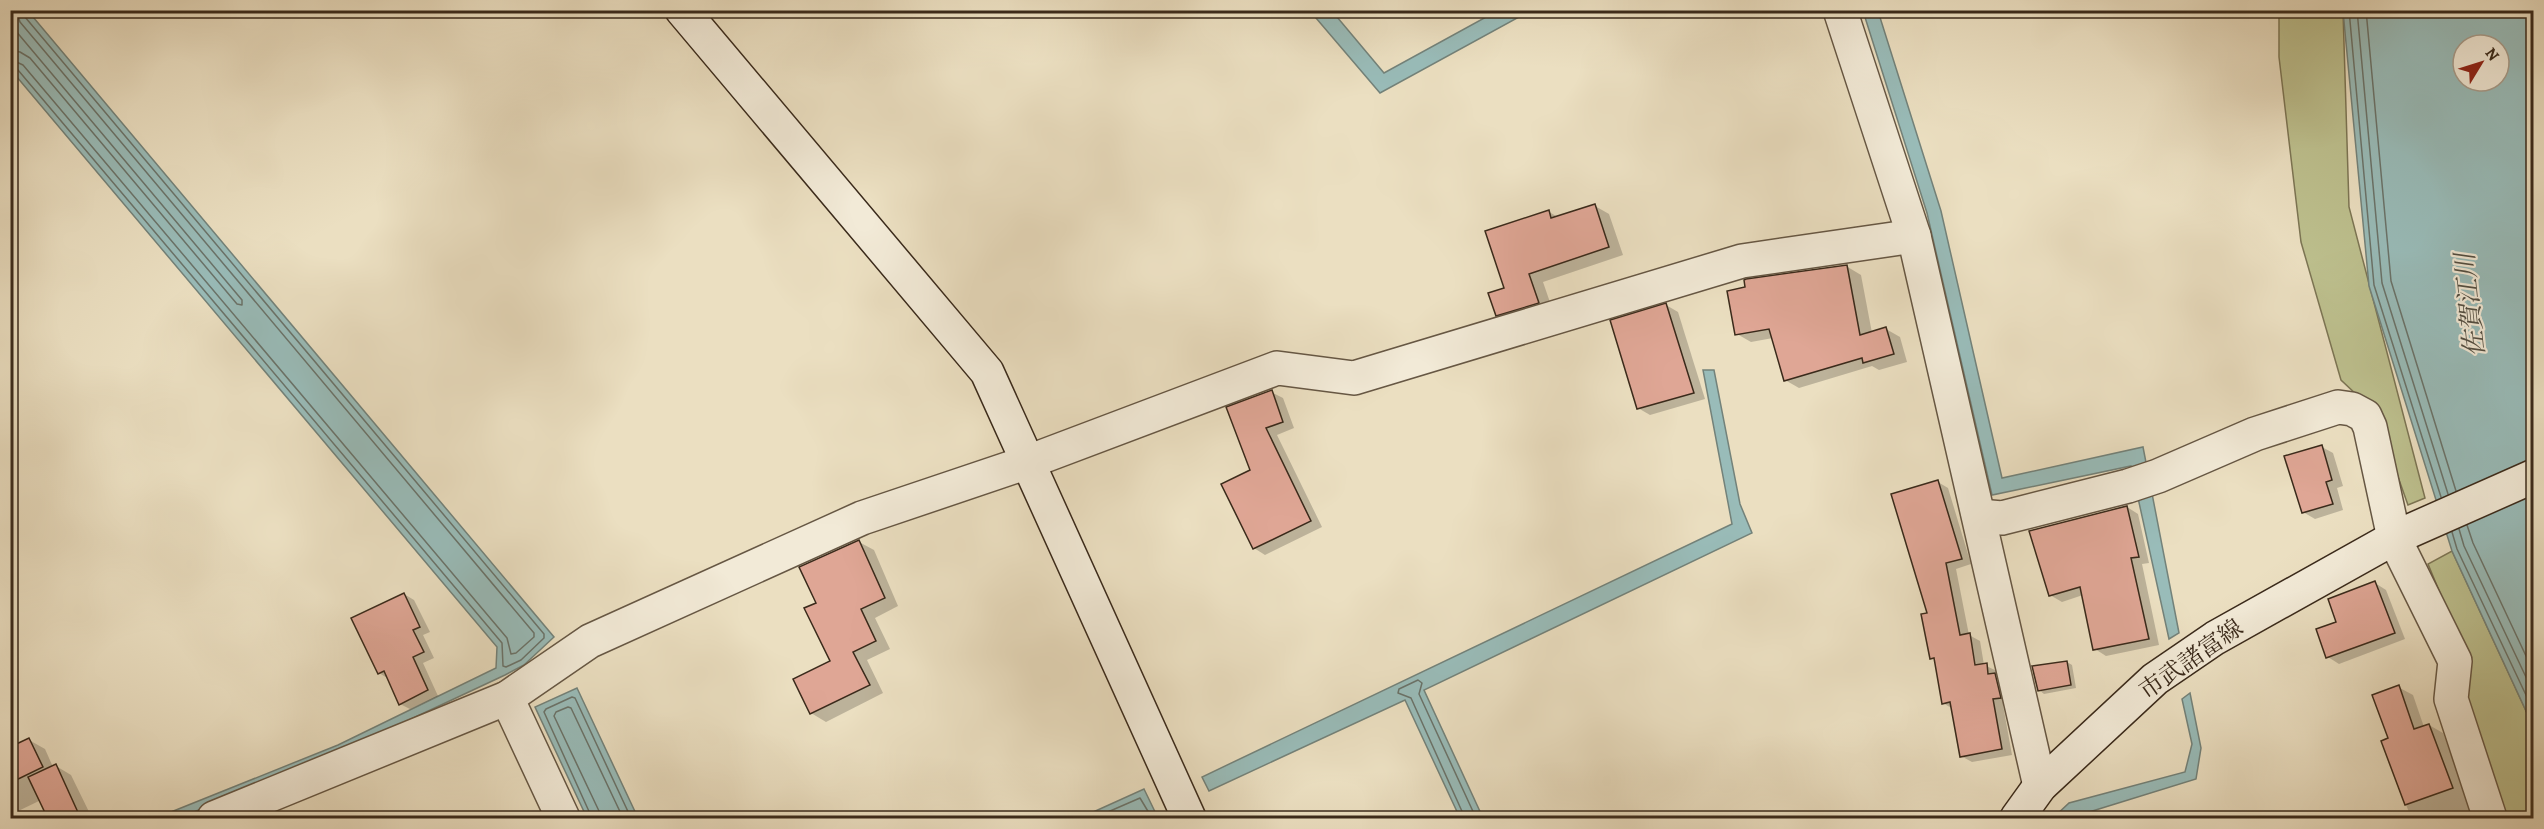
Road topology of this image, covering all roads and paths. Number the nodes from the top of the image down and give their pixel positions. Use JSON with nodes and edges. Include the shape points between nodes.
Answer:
{"nodes":[{"id":1,"x":682,"y":10,"type":"edge"},
{"id":2,"x":1840,"y":10,"type":"edge"},
{"id":3,"x":1914,"y":236,"type":"junction"},
{"id":4,"x":1028,"y":462,"type":"junction"},
{"id":5,"x":2534,"y":476,"type":"edge"},
{"id":6,"x":1979,"y":516,"type":"junction"},
{"id":7,"x":2394,"y":538,"type":"junction"},
{"id":8,"x":507,"y":698,"type":"junction"},
{"id":9,"x":2040,"y":786,"type":"junction"},
{"id":10,"x":214,"y":819,"type":"edge"},
{"id":11,"x":563,"y":819,"type":"edge"},
{"id":12,"x":1189,"y":819,"type":"edge"},
{"id":13,"x":2017,"y":819,"type":"edge"},
{"id":14,"x":2490,"y":819,"type":"edge"}],
"edges":[{"from":1,"to":4,"type":"street","via":[[987,372]]},
{"from":2,"to":3,"type":"street"},
{"from":3,"to":4,"type":"street","via":[[1742,261],[1354,378],[1277,368]]},
{"from":3,"to":6,"type":"street"},
{"from":4,"to":8,"type":"street","via":[[862,518],[612,631],[590,641]]},
{"from":4,"to":12,"type":"street"},
{"from":5,"to":7,"type":"street","name":"市武諸富線"},
{"from":6,"to":7,"type":"street","via":[[2002,518],[2128,486],[2256,434],[2338,407],[2365,416],[2370,426]]},
{"from":6,"to":9,"type":"street"},
{"from":7,"to":9,"type":"street","name":"市武諸富線","via":[[2215,638],[2155,679]]},
{"from":7,"to":14,"type":"street","via":[[2455,661],[2451,699]]},
{"from":8,"to":10,"type":"street"},
{"from":8,"to":11,"type":"street"},
{"from":9,"to":13,"type":"street","name":"市武諸富線"}]}
